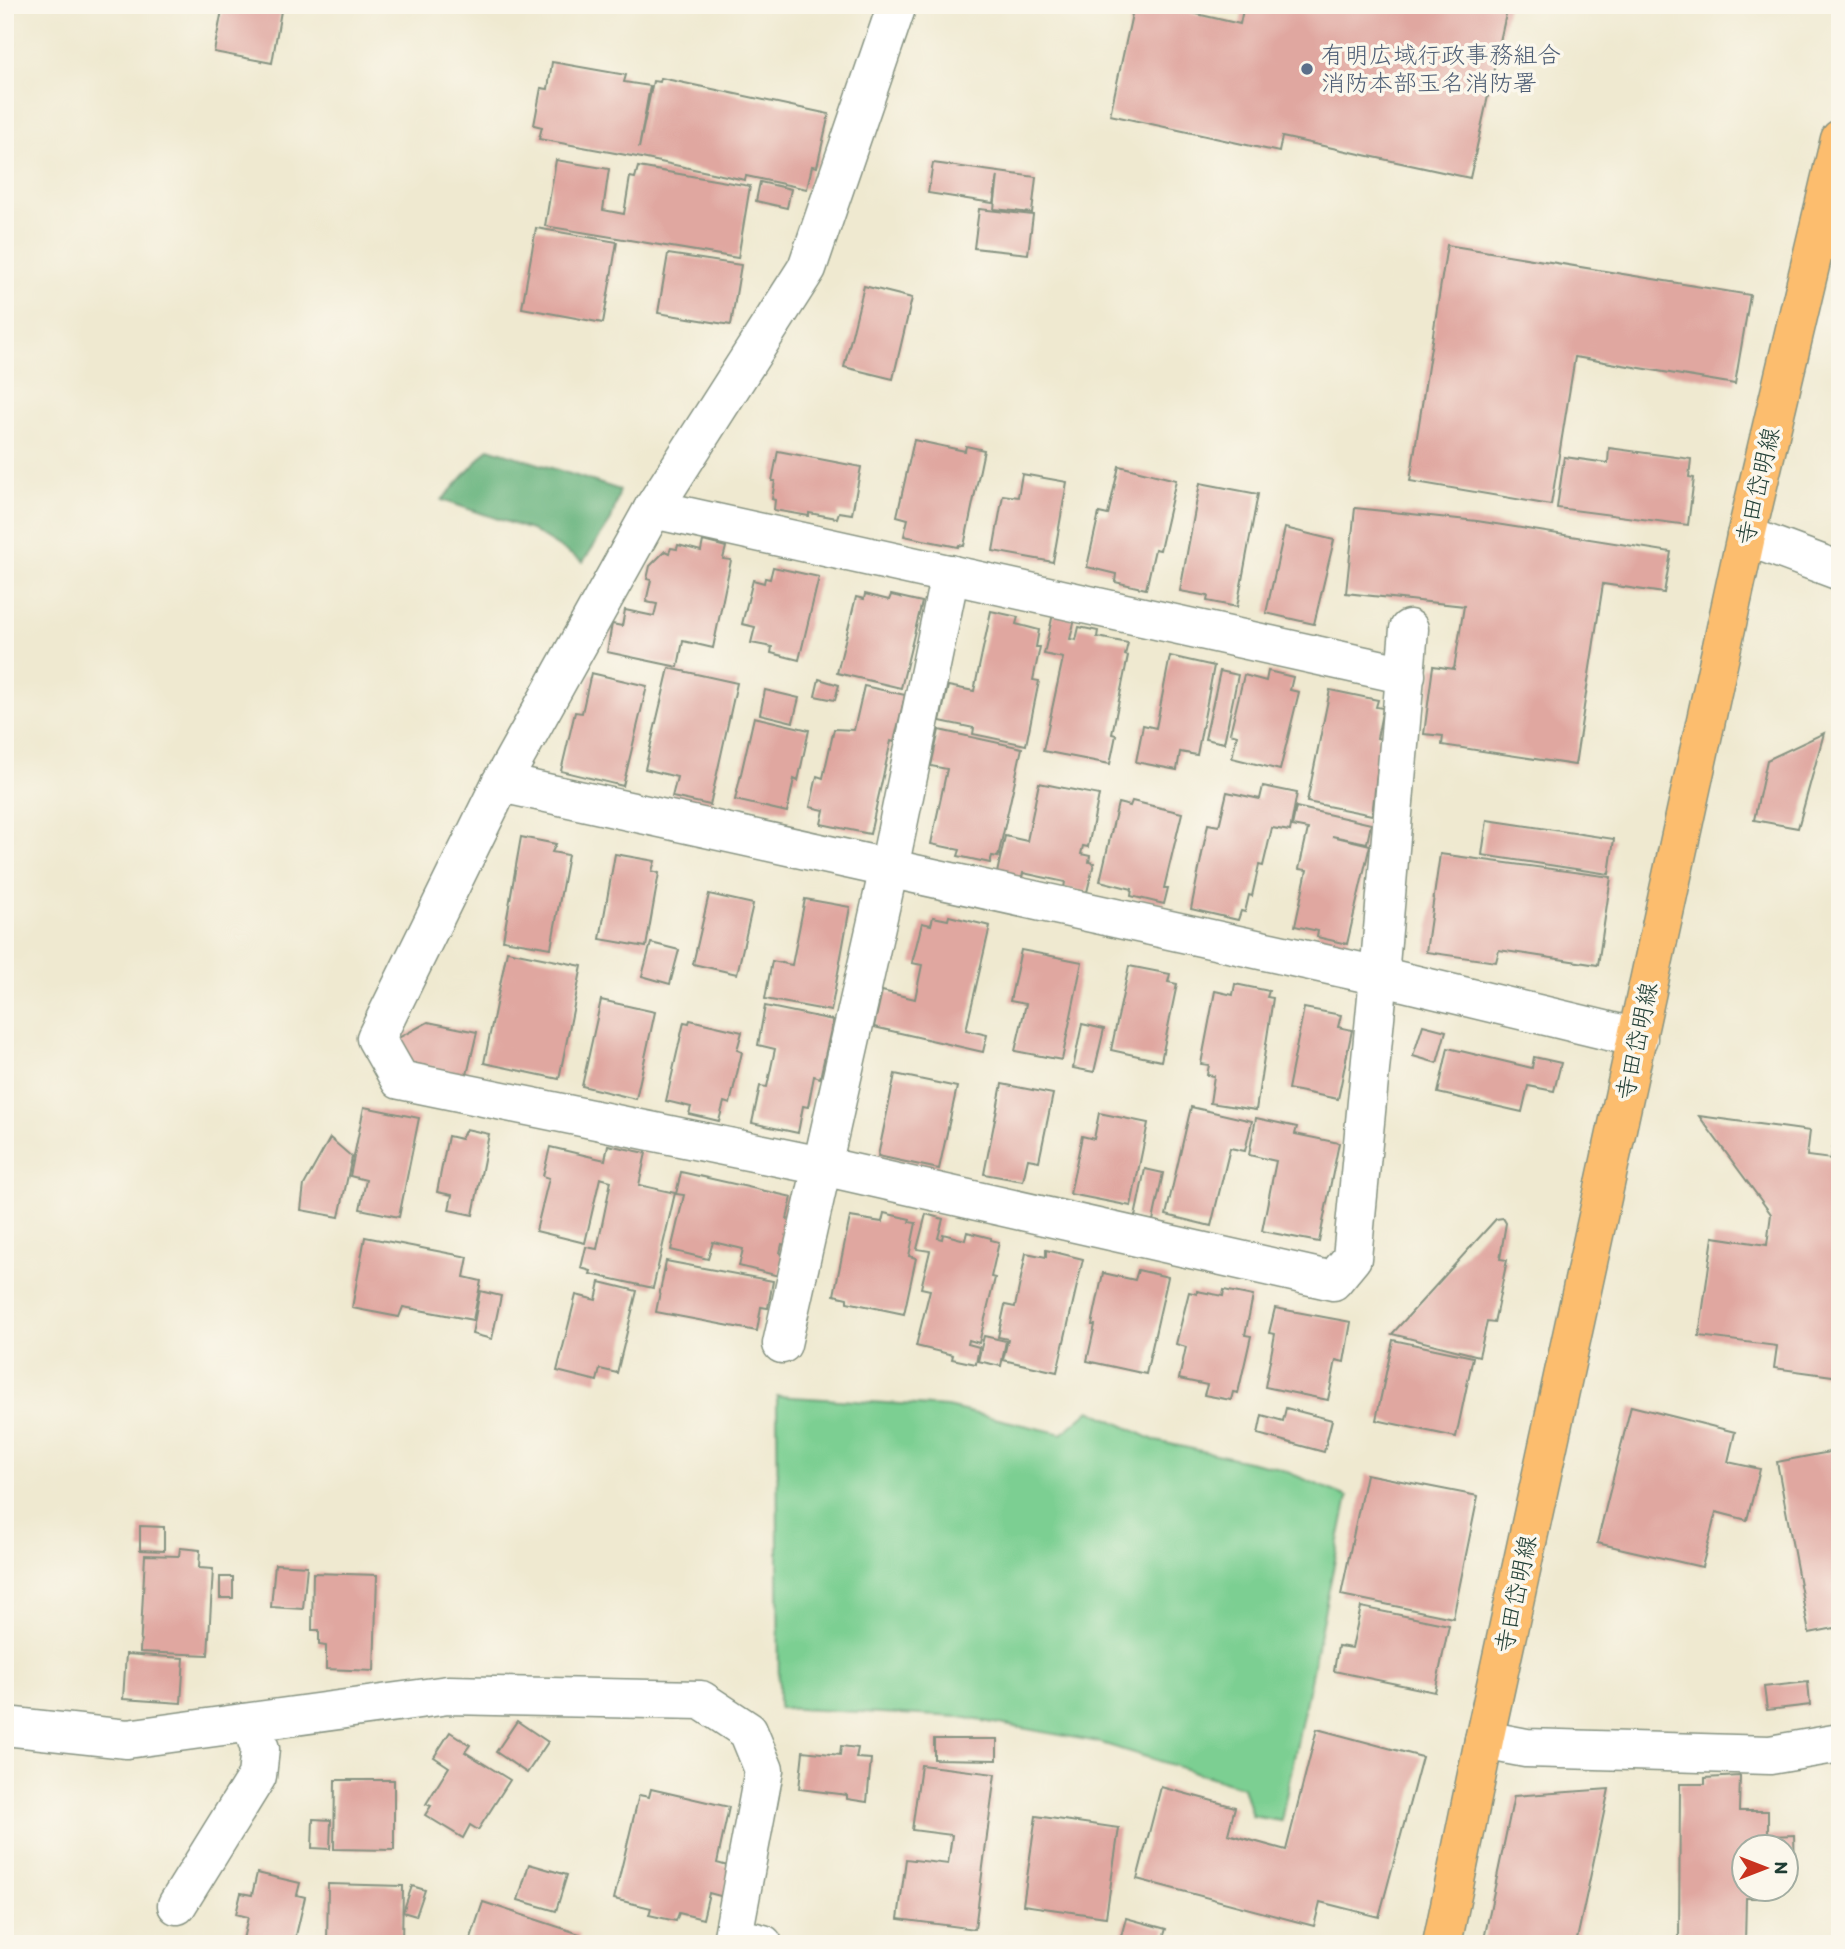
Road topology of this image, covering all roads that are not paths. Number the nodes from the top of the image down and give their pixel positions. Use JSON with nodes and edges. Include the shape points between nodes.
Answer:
{"nodes":[{"id":1,"x":897,"y":5,"type":"edge"},
{"id":2,"x":1840,"y":139,"type":"edge"},
{"id":3,"x":653,"y":509,"type":"junction"},
{"id":4,"x":1746,"y":536,"type":"junction"},
{"id":5,"x":1840,"y":571,"type":"edge"},
{"id":6,"x":950,"y":574,"type":"junction"},
{"id":7,"x":1409,"y":629,"type":"dead end"},
{"id":8,"x":1406,"y":675,"type":"junction"},
{"id":9,"x":500,"y":782,"type":"junction"},
{"id":10,"x":889,"y":868,"type":"junction"},
{"id":11,"x":1379,"y":976,"type":"junction"},
{"id":12,"x":1638,"y":1038,"type":"junction"},
{"id":13,"x":822,"y":1166,"type":"junction"},
{"id":14,"x":782,"y":1344,"type":"dead end"},
{"id":15,"x":251,"y":1724,"type":"junction"},
{"id":16,"x":5,"y":1726,"type":"edge"},
{"id":17,"x":1484,"y":1741,"type":"junction"},
{"id":18,"x":1840,"y":1743,"type":"edge"},
{"id":19,"x":177,"y":1905,"type":"dead end"},
{"id":20,"x":763,"y":1944,"type":"edge"},
{"id":21,"x":1442,"y":1944,"type":"edge"}],
"edges":[{"from":1,"to":3,"type":"street","via":[[807,268]]},
{"from":2,"to":4,"type":"main road","name":"寺田岱明線"},
{"from":3,"to":6,"type":"street"},
{"from":3,"to":9,"type":"street"},
{"from":4,"to":5,"type":"street"},
{"from":4,"to":12,"type":"main road","name":"寺田岱明線"},
{"from":6,"to":8,"type":"street"},
{"from":6,"to":10,"type":"street"},
{"from":7,"to":8,"type":"street"},
{"from":8,"to":11,"type":"street"},
{"from":9,"to":10,"type":"street"},
{"from":9,"to":13,"type":"street","via":[[376,1038],[400,1080]]},
{"from":10,"to":11,"type":"street"},
{"from":10,"to":13,"type":"street"},
{"from":11,"to":12,"type":"street"},
{"from":11,"to":13,"type":"street","via":[[1352,1258],[1333,1281]]},
{"from":12,"to":17,"type":"main road","name":"寺田岱明線"},
{"from":13,"to":14,"type":"street"},
{"from":15,"to":16,"type":"street","via":[[127,1739]]},
{"from":15,"to":19,"type":"street","via":[[260,1749],[257,1776]]},
{"from":15,"to":20,"type":"street","via":[[448,1695],[701,1700],[748,1731],[764,1770],[733,1936]]},
{"from":17,"to":18,"type":"street","via":[[1526,1748],[1770,1755]]},
{"from":17,"to":21,"type":"main road","name":"寺田岱明線"}]}
